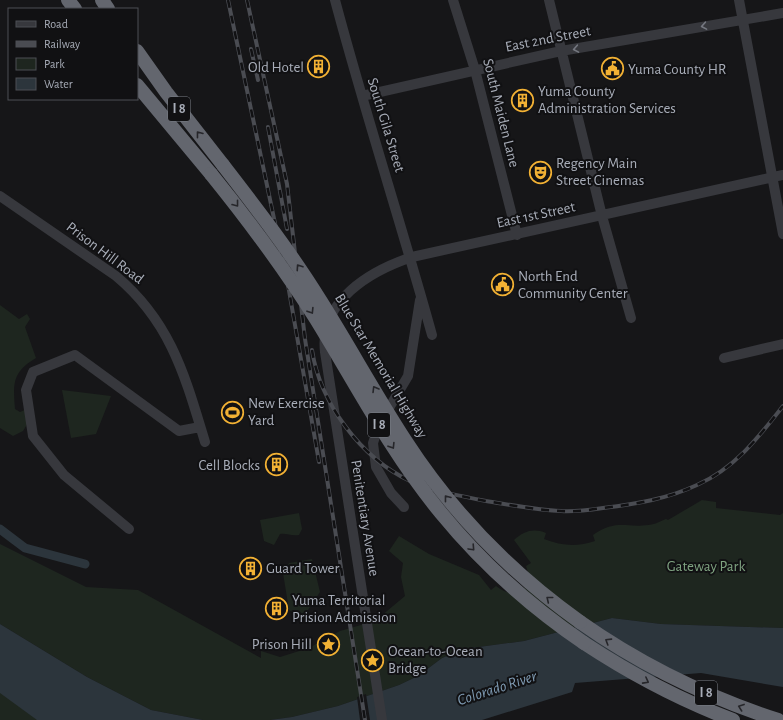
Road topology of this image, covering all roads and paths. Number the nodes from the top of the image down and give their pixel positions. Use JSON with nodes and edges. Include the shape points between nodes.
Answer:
{"nodes":[{"id":1,"x":68,"y":0,"type":"edge"},
{"id":2,"x":335,"y":0,"type":"edge"},
{"id":3,"x":453,"y":0,"type":"edge"},
{"id":4,"x":549,"y":0,"type":"edge"},
{"id":5,"x":739,"y":0,"type":"edge"},
{"id":6,"x":74,"y":8,"type":"edge"},
{"id":7,"x":783,"y":13,"type":"edge"},
{"id":8,"x":742,"y":20,"type":"junction"},
{"id":9,"x":561,"y":51,"type":"junction"},
{"id":10,"x":138,"y":52,"type":"edge"},
{"id":11,"x":475,"y":70,"type":"junction"},
{"id":12,"x":138,"y":86,"type":"edge"},
{"id":13,"x":362,"y":96,"type":"junction"},
{"id":14,"x":778,"y":176,"type":"edge"},
{"id":15,"x":0,"y":196,"type":"edge"},
{"id":16,"x":602,"y":216,"type":"junction"},
{"id":17,"x":783,"y":234,"type":"edge"},
{"id":18,"x":517,"y":235,"type":"junction"},
{"id":19,"x":412,"y":257,"type":"junction"},
{"id":20,"x":421,"y":293,"type":"junction"},
{"id":21,"x":631,"y":318,"type":"dead end"},
{"id":22,"x":328,"y":321,"type":"joint"},
{"id":23,"x":432,"y":335,"type":"dead end"},
{"id":24,"x":783,"y":344,"type":"edge"},
{"id":25,"x":724,"y":358,"type":"dead end"},
{"id":26,"x":200,"y":427,"type":"junction"},
{"id":27,"x":205,"y":442,"type":"dead end"},
{"id":28,"x":404,"y":507,"type":"dead end"},
{"id":29,"x":129,"y":529,"type":"dead end"},
{"id":30,"x":382,"y":720,"type":"edge"},
{"id":31,"x":733,"y":720,"type":"edge"},
{"id":32,"x":778,"y":720,"type":"edge"}],
"edges":[{"from":1,"to":6,"type":"highway"},
{"from":2,"to":13,"type":"street","name":"South Gila Street"},
{"from":3,"to":11,"type":"street","name":"South Maiden Lane"},
{"from":4,"to":9,"type":"street"},
{"from":5,"to":8,"type":"street"},
{"from":7,"to":8,"type":"street","name":"East 2nd Street"},
{"from":8,"to":9,"type":"street","name":"East 2nd Street","one_way":true},
{"from":8,"to":14,"type":"street"},
{"from":9,"to":11,"type":"street","name":"East 2nd Street"},
{"from":9,"to":16,"type":"street"},
{"from":32,"to":10,"type":"highway","name":"Blue Star Memorial Highway","number":"I 8","one_way":true,"bridge":true,"via":[[717,699],[637,659],[595,633],[536,589],[497,553],[450,501],[405,440],[303,273]]},
{"from":11,"to":13,"type":"street","name":"East 2nd Street"},
{"from":11,"to":18,"type":"street","name":"South Maiden Lane"},
{"from":12,"to":31,"type":"highway","name":"Blue Star Memorial Highway","number":"I 8","one_way":true,"bridge":true,"via":[[258,233],[300,293],[399,456],[440,513],[481,557],[527,600],[612,662],[676,696]]},
{"from":13,"to":19,"type":"street","name":"South Gila Street"},
{"from":14,"to":16,"type":"street","name":"East 1st Street"},
{"from":14,"to":17,"type":"street"},
{"from":15,"to":26,"type":"street","name":"Prison Hill Road","via":[[116,276],[147,307],[173,348]]},
{"from":16,"to":18,"type":"street","name":"East 1st Street"},
{"from":16,"to":21,"type":"street"},
{"from":18,"to":19,"type":"street","name":"East 1st Street"},
{"from":19,"to":20,"type":"street","name":"South Gila Street"},
{"from":19,"to":22,"type":"street","name":"East 1st Street","via":[[384,268],[358,284],[340,302]]},
{"from":20,"to":23,"type":"street","name":"South Gila Street"},
{"from":20,"to":28,"type":"street","via":[[408,376],[379,425],[373,443],[376,467],[391,493]]},
{"from":22,"to":30,"type":"street","name":"Penitentiary Avenue","via":[[324,345]]},
{"from":24,"to":25,"type":"street"},
{"from":26,"to":27,"type":"street","name":"Prison Hill Road"},
{"from":26,"to":29,"type":"street","via":[[178,431],[75,355],[33,372],[26,390],[33,436],[64,475]]}]}
